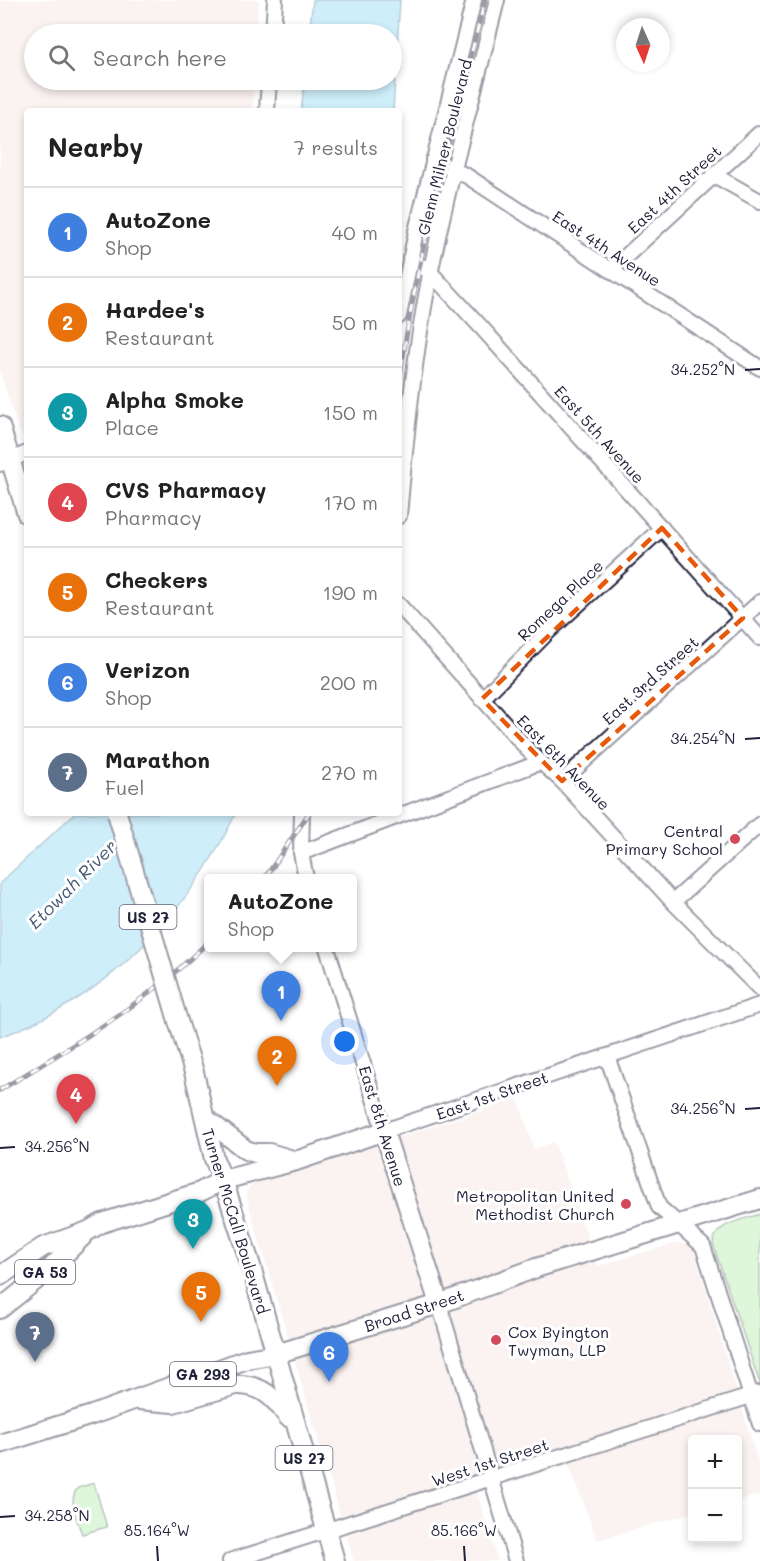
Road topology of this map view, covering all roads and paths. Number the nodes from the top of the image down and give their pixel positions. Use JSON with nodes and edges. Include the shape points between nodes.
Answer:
{"nodes":[{"id":1,"x":275,"y":0,"type":"edge"},
{"id":2,"x":474,"y":0,"type":"edge"},
{"id":3,"x":497,"y":0,"type":"edge"},
{"id":4,"x":274,"y":24,"type":"edge"},
{"id":5,"x":268,"y":90,"type":"edge"},
{"id":6,"x":267,"y":108,"type":"edge"},
{"id":7,"x":760,"y":133,"type":"edge"},
{"id":8,"x":433,"y":160,"type":"junction"},
{"id":9,"x":455,"y":170,"type":"junction"},
{"id":10,"x":714,"y":175,"type":"junction"},
{"id":11,"x":760,"y":201,"type":"edge"},
{"id":12,"x":410,"y":258,"type":"junction"},
{"id":13,"x":611,"y":270,"type":"junction"},
{"id":14,"x":431,"y":273,"type":"junction"},
{"id":15,"x":402,"y":300,"type":"edge"},
{"id":16,"x":760,"y":368,"type":"edge"},
{"id":17,"x":0,"y":426,"type":"edge"},
{"id":18,"x":12,"y":459,"type":"edge"},
{"id":19,"x":402,"y":482,"type":"edge"},
{"id":20,"x":24,"y":503,"type":"edge"},
{"id":21,"x":662,"y":528,"type":"junction"},
{"id":22,"x":760,"y":602,"type":"edge"},
{"id":23,"x":402,"y":608,"type":"edge"},
{"id":24,"x":743,"y":618,"type":"junction"},
{"id":25,"x":760,"y":638,"type":"edge"},
{"id":26,"x":482,"y":699,"type":"junction"},
{"id":27,"x":541,"y":762,"type":"junction"},
{"id":28,"x":562,"y":781,"type":"junction"},
{"id":29,"x":402,"y":815,"type":"edge"},
{"id":30,"x":118,"y":816,"type":"edge"},
{"id":31,"x":302,"y":816,"type":"edge"},
{"id":32,"x":399,"y":816,"type":"edge"},
{"id":33,"x":760,"y":825,"type":"edge"},
{"id":34,"x":301,"y":853,"type":"junction"},
{"id":35,"x":305,"y":874,"type":"edge"},
{"id":36,"x":673,"y":902,"type":"junction"},
{"id":37,"x":328,"y":952,"type":"edge"},
{"id":38,"x":760,"y":989,"type":"edge"},
{"id":39,"x":760,"y":1005,"type":"edge"},
{"id":40,"x":606,"y":1056,"type":"junction"},
{"id":41,"x":205,"y":1118,"type":"junction"},
{"id":42,"x":384,"y":1131,"type":"junction"},
{"id":43,"x":296,"y":1161,"type":"junction"},
{"id":44,"x":223,"y":1180,"type":"junction"},
{"id":45,"x":760,"y":1199,"type":"edge"},
{"id":46,"x":677,"y":1225,"type":"junction"},
{"id":47,"x":88,"y":1232,"type":"junction"},
{"id":48,"x":0,"y":1276,"type":"edge"},
{"id":49,"x":439,"y":1304,"type":"junction"},
{"id":50,"x":0,"y":1309,"type":"edge"},
{"id":51,"x":276,"y":1354,"type":"junction"},
{"id":52,"x":756,"y":1394,"type":"edge"},
{"id":53,"x":131,"y":1400,"type":"junction"},
{"id":54,"x":760,"y":1424,"type":"edge"},
{"id":55,"x":295,"y":1427,"type":"junction"},
{"id":56,"x":0,"y":1444,"type":"edge"},
{"id":57,"x":492,"y":1479,"type":"junction"},
{"id":58,"x":325,"y":1531,"type":"junction"},
{"id":59,"x":230,"y":1561,"type":"edge"},
{"id":60,"x":335,"y":1561,"type":"edge"},
{"id":61,"x":516,"y":1561,"type":"edge"}],
"edges":[{"from":1,"to":4,"type":"street"},
{"from":2,"to":8,"type":"street","name":"Glenn Milner Boulevard"},
{"from":3,"to":9,"type":"street","name":"Glenn Milner Boulevard"},
{"from":5,"to":6,"type":"street"},
{"from":7,"to":10,"type":"street","name":"East 4th Street"},
{"from":8,"to":9,"type":"street","name":"East 4th Avenue"},
{"from":8,"to":12,"type":"street","name":"Glenn Milner Boulevard"},
{"from":9,"to":13,"type":"street","name":"East 4th Avenue"},
{"from":9,"to":14,"type":"street","name":"Glenn Milner Boulevard"},
{"from":10,"to":11,"type":"street"},
{"from":10,"to":13,"type":"street","name":"East 4th Street"},
{"from":12,"to":14,"type":"street","name":"East 5th Avenue"},
{"from":12,"to":15,"type":"street","name":"Glenn Milner Boulevard"},
{"from":13,"to":16,"type":"street","name":"East 4th Avenue"},
{"from":14,"to":19,"type":"street","name":"Glenn Milner Boulevard","via":[[409,402]]},
{"from":14,"to":21,"type":"street","name":"East 5th Avenue"},
{"from":17,"to":18,"type":"main road"},
{"from":18,"to":20,"type":"main road"},
{"from":21,"to":24,"type":"street","name":"East 5th Avenue"},
{"from":21,"to":26,"type":"street","name":"Romega Place","via":[[550,630]]},
{"from":22,"to":24,"type":"street","name":"East 3rd Street"},
{"from":23,"to":26,"type":"street","name":"East 6th Avenue"},
{"from":24,"to":25,"type":"street","name":"East 5th Avenue"},
{"from":24,"to":28,"type":"street","name":"East 3rd Street"},
{"from":26,"to":27,"type":"street","name":"East 6th Avenue"},
{"from":27,"to":28,"type":"street","name":"East 6th Avenue"},
{"from":27,"to":29,"type":"street"},
{"from":28,"to":36,"type":"street","name":"East 6th Avenue"},
{"from":30,"to":41,"type":"main road","name":"Turner McCall Boulevard","number":"US 27","bridge":true},
{"from":31,"to":34,"type":"street"},
{"from":32,"to":34,"type":"street"},
{"from":33,"to":36,"type":"street"},
{"from":34,"to":35,"type":"street"},
{"from":36,"to":38,"type":"street","name":"East 6th Avenue"},
{"from":37,"to":42,"type":"street","name":"East 8th Avenue"},
{"from":39,"to":40,"type":"street","name":"East 1st Street"},
{"from":40,"to":42,"type":"street","name":"East 1st Street"},
{"from":40,"to":46,"type":"street","via":[[659,1207]]},
{"from":41,"to":43,"type":"main road","via":[[246,1150]]},
{"from":41,"to":44,"type":"main road","name":"Turner McCall Boulevard","number":"US 27"},
{"from":42,"to":43,"type":"main road","name":"East 1st Street"},
{"from":42,"to":49,"type":"main road","name":"East 8th Avenue"},
{"from":43,"to":44,"type":"main road","name":"East 1st Street"},
{"from":44,"to":47,"type":"main road","number":"GA 53","via":[[200,1192],[102,1223]]},
{"from":44,"to":51,"type":"main road","name":"Turner McCall Boulevard","number":"US 27"},
{"from":45,"to":46,"type":"main road","name":"Broad Street"},
{"from":46,"to":49,"type":"main road","name":"Broad Street","via":[[536,1268]]},
{"from":46,"to":52,"type":"street","via":[[703,1246]]},
{"from":47,"to":48,"type":"main road","number":"GA 53","via":[[44,1247]]},
{"from":47,"to":50,"type":"main road","number":"GA 53"},
{"from":49,"to":51,"type":"main road","name":"Broad Street"},
{"from":49,"to":57,"type":"street"},
{"from":51,"to":53,"type":"main road","name":"Broad Street","number":"GA 293","via":[[247,1359]]},
{"from":51,"to":55,"type":"main road","name":"Turner McCall Boulevard","number":"US 27"},
{"from":52,"to":54,"type":"street"},
{"from":52,"to":57,"type":"street","name":"West 1st Street"},
{"from":53,"to":55,"type":"main road","via":[[173,1403],[246,1385],[275,1399]]},
{"from":53,"to":56,"type":"main road","name":"Broad Street","number":"GA 293"},
{"from":55,"to":58,"type":"main road","name":"Turner McCall Boulevard","number":"US 27"},
{"from":57,"to":58,"type":"street","name":"West 1st Street"},
{"from":57,"to":61,"type":"street"},
{"from":58,"to":59,"type":"street","name":"West 1st Street"},
{"from":58,"to":60,"type":"main road","name":"Turner McCall Boulevard","number":"US 27"}]}
